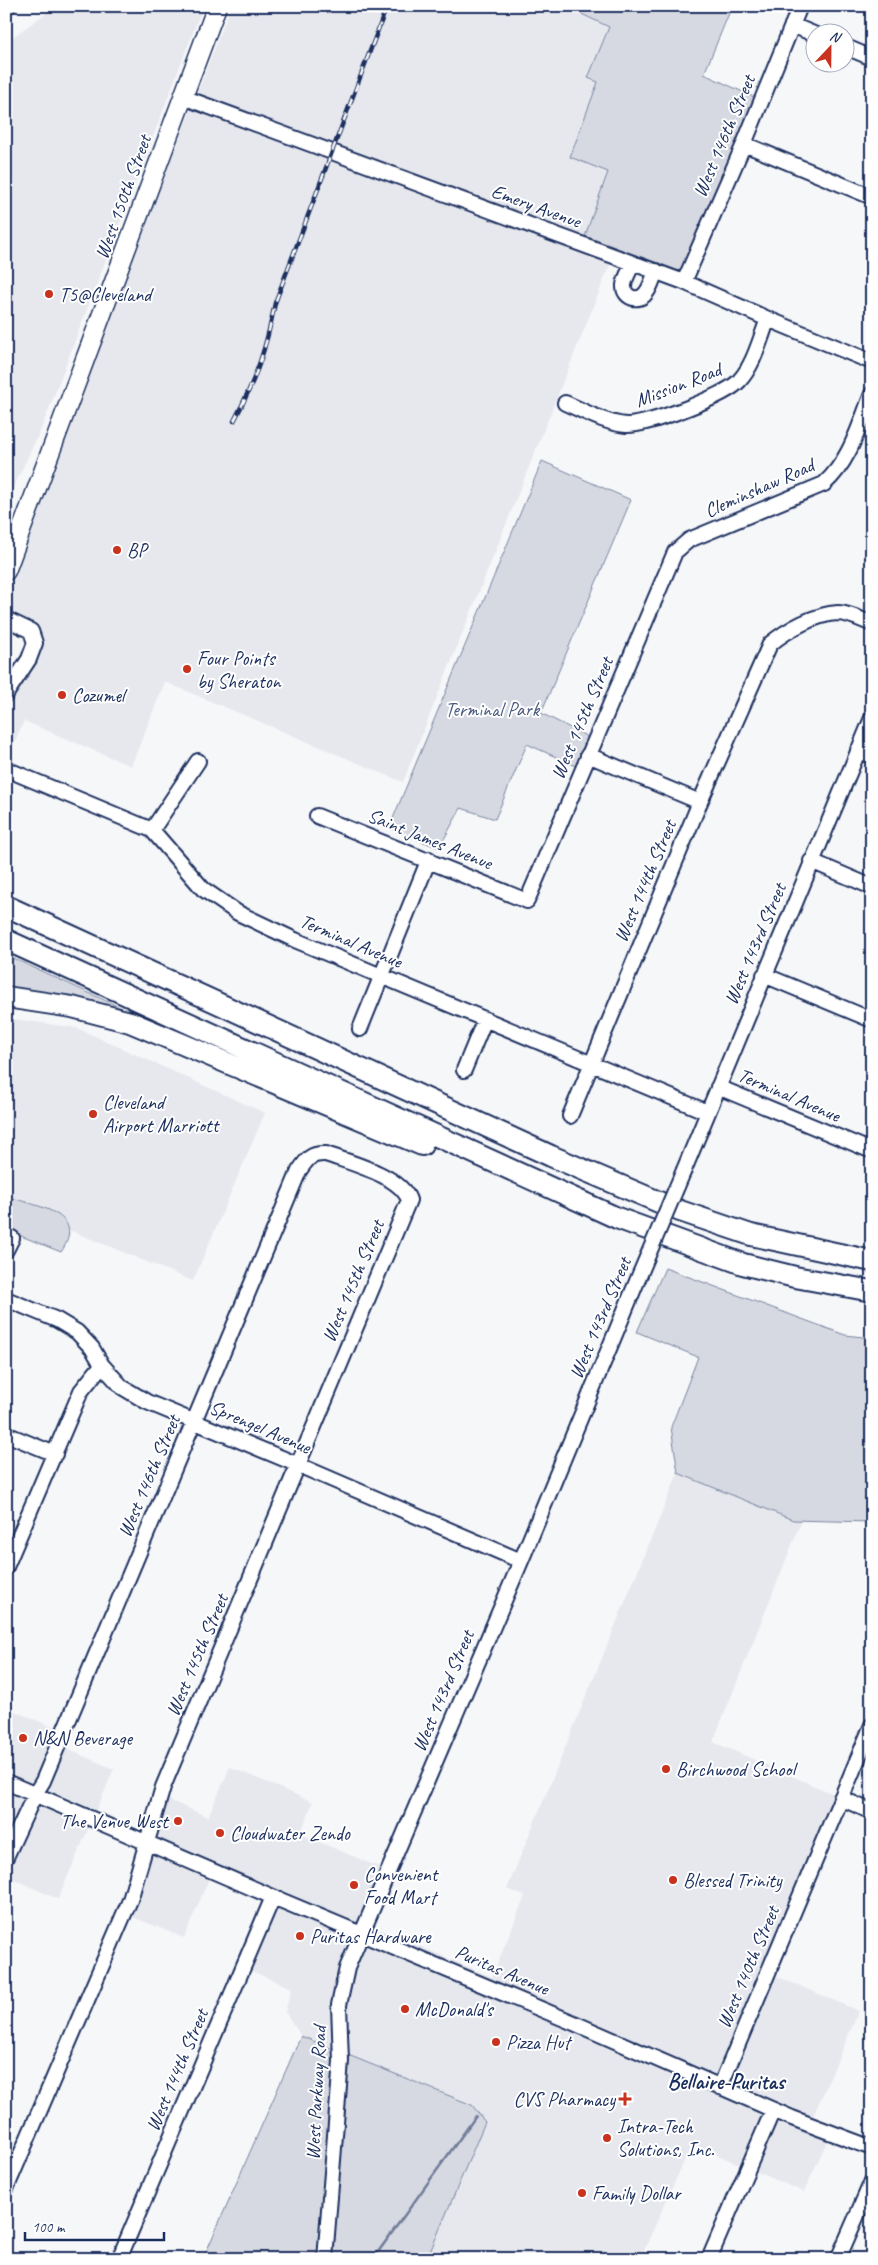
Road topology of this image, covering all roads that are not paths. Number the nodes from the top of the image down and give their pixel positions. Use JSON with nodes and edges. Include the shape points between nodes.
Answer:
{"nodes":[{"id":1,"x":217,"y":6,"type":"edge"},
{"id":2,"x":800,"y":6,"type":"edge"},
{"id":3,"x":792,"y":26,"type":"junction"},
{"id":4,"x":806,"y":31,"type":"edge"},
{"id":5,"x":856,"y":52,"type":"edge"},
{"id":6,"x":872,"y":58,"type":"edge"},
{"id":7,"x":183,"y":97,"type":"junction"},
{"id":8,"x":744,"y":144,"type":"junction"},
{"id":9,"x":872,"y":197,"type":"edge"},
{"id":10,"x":634,"y":263,"type":"junction"},
{"id":11,"x":656,"y":271,"type":"junction"},
{"id":12,"x":684,"y":282,"type":"junction"},
{"id":13,"x":768,"y":319,"type":"junction"},
{"id":14,"x":872,"y":362,"type":"edge"},
{"id":15,"x":872,"y":394,"type":"edge"},
{"id":16,"x":565,"y":403,"type":"dead end"},
{"id":17,"x":675,"y":552,"type":"joint"},
{"id":18,"x":6,"y":571,"type":"edge"},
{"id":19,"x":6,"y":618,"type":"edge"},
{"id":20,"x":872,"y":624,"type":"edge"},
{"id":21,"x":6,"y":694,"type":"edge"},
{"id":22,"x":872,"y":718,"type":"edge"},
{"id":23,"x":858,"y":750,"type":"junction"},
{"id":24,"x":588,"y":755,"type":"junction"},
{"id":25,"x":872,"y":756,"type":"edge"},
{"id":26,"x":198,"y":761,"type":"dead end"},
{"id":27,"x":6,"y":769,"type":"edge"},
{"id":28,"x":700,"y":802,"type":"junction"},
{"id":29,"x":317,"y":816,"type":"dead end"},
{"id":30,"x":152,"y":830,"type":"junction"},
{"id":31,"x":429,"y":859,"type":"junction"},
{"id":32,"x":811,"y":861,"type":"junction"},
{"id":33,"x":872,"y":887,"type":"edge"},
{"id":34,"x":6,"y":892,"type":"edge"},
{"id":35,"x":527,"y":901,"type":"joint"},
{"id":36,"x":6,"y":906,"type":"edge"},
{"id":37,"x":6,"y":940,"type":"edge"},
{"id":38,"x":764,"y":975,"type":"junction"},
{"id":39,"x":381,"y":976,"type":"junction"},
{"id":40,"x":6,"y":997,"type":"edge"},
{"id":41,"x":485,"y":1019,"type":"junction"},
{"id":42,"x":872,"y":1020,"type":"edge"},
{"id":43,"x":360,"y":1029,"type":"dead end"},
{"id":44,"x":592,"y":1063,"type":"junction"},
{"id":45,"x":464,"y":1070,"type":"dead end"},
{"id":46,"x":718,"y":1087,"type":"junction"},
{"id":47,"x":707,"y":1112,"type":"junction"},
{"id":48,"x":570,"y":1116,"type":"dead end"},
{"id":49,"x":872,"y":1151,"type":"edge"},
{"id":50,"x":356,"y":1165,"type":"joint"},
{"id":51,"x":570,"y":1198,"type":"junction"},
{"id":52,"x":680,"y":1210,"type":"junction"},
{"id":53,"x":872,"y":1261,"type":"edge"},
{"id":54,"x":872,"y":1291,"type":"edge"},
{"id":55,"x":6,"y":1299,"type":"edge"},
{"id":56,"x":102,"y":1365,"type":"junction"},
{"id":57,"x":194,"y":1421,"type":"junction"},
{"id":58,"x":6,"y":1434,"type":"edge"},
{"id":59,"x":55,"y":1454,"type":"junction"},
{"id":60,"x":298,"y":1464,"type":"junction"},
{"id":61,"x":521,"y":1561,"type":"junction"},
{"id":62,"x":6,"y":1567,"type":"edge"},
{"id":63,"x":872,"y":1725,"type":"edge"},
{"id":64,"x":6,"y":1782,"type":"edge"},
{"id":65,"x":35,"y":1794,"type":"junction"},
{"id":66,"x":840,"y":1798,"type":"junction"},
{"id":67,"x":872,"y":1812,"type":"edge"},
{"id":68,"x":148,"y":1843,"type":"junction"},
{"id":69,"x":6,"y":1857,"type":"edge"},
{"id":70,"x":273,"y":1897,"type":"junction"},
{"id":71,"x":362,"y":1933,"type":"junction"},
{"id":72,"x":720,"y":2087,"type":"junction"},
{"id":73,"x":773,"y":2110,"type":"junction"},
{"id":74,"x":872,"y":2148,"type":"edge"},
{"id":75,"x":872,"y":2181,"type":"edge"},
{"id":76,"x":6,"y":2188,"type":"edge"},
{"id":77,"x":119,"y":2259,"type":"edge"},
{"id":78,"x":325,"y":2259,"type":"edge"},
{"id":79,"x":709,"y":2259,"type":"edge"},
{"id":80,"x":838,"y":2259,"type":"edge"}],
"edges":[{"from":1,"to":7,"type":"main road","name":"West 150th Street"},
{"from":2,"to":3,"type":"street","name":"West 146th Street"},
{"from":3,"to":4,"type":"street"},
{"from":3,"to":8,"type":"street","name":"West 146th Street"},
{"from":5,"to":6,"type":"street"},
{"from":7,"to":10,"type":"street","name":"Emery Avenue"},
{"from":7,"to":18,"type":"main road","name":"West 150th Street"},
{"from":8,"to":9,"type":"street"},
{"from":8,"to":12,"type":"street","name":"West 146th Street"},
{"from":10,"to":11,"type":"street","name":"Emery Avenue"},
{"from":10,"to":11,"type":"street","via":[[624,284],[632,298],[646,294]]},
{"from":11,"to":12,"type":"street","name":"Emery Avenue"},
{"from":12,"to":13,"type":"street","name":"Emery Avenue"},
{"from":13,"to":14,"type":"street","name":"Emery Avenue"},
{"from":13,"to":16,"type":"street","name":"Mission Road","via":[[749,366],[739,382],[724,392],[652,421],[626,425],[599,418]]},
{"from":15,"to":17,"type":"street","name":"Cleminshaw Road","via":[[845,460],[837,473],[824,484],[689,540]]},
{"from":17,"to":24,"type":"street","name":"West 145th Street"},
{"from":19,"to":21,"type":"street","via":[[31,631],[36,643]]},
{"from":20,"to":28,"type":"street","name":"West 144th Street","via":[[839,613],[819,617],[781,634],[770,644]]},
{"from":22,"to":23,"type":"street","name":"West 143rd Street"},
{"from":23,"to":25,"type":"street"},
{"from":23,"to":32,"type":"street","name":"West 143rd Street"},
{"from":24,"to":28,"type":"street"},
{"from":24,"to":35,"type":"street","name":"West 145th Street"},
{"from":26,"to":30,"type":"street"},
{"from":27,"to":30,"type":"street","name":"Terminal Avenue"},
{"from":28,"to":44,"type":"street","name":"West 144th Street"},
{"from":29,"to":31,"type":"street","name":"Saint James Avenue"},
{"from":30,"to":39,"type":"street","name":"Terminal Avenue","via":[[203,889],[238,913]]},
{"from":31,"to":35,"type":"street","name":"Saint James Avenue"},
{"from":31,"to":39,"type":"street"},
{"from":32,"to":33,"type":"street"},
{"from":32,"to":38,"type":"street","name":"West 143rd Street"},
{"from":34,"to":52,"type":"highway","via":[[567,1150]]},
{"from":36,"to":52,"type":"highway","via":[[551,1156]]},
{"from":37,"to":51,"type":"highway"},
{"from":38,"to":42,"type":"street"},
{"from":38,"to":46,"type":"street","name":"West 143rd Street"},
{"from":39,"to":41,"type":"street","name":"Terminal Avenue"},
{"from":39,"to":43,"type":"street"},
{"from":40,"to":51,"type":"highway","via":[[72,1007],[130,1022],[449,1156]]},
{"from":41,"to":44,"type":"street","name":"Terminal Avenue"},
{"from":41,"to":45,"type":"street"},
{"from":44,"to":47,"type":"street","name":"Terminal Avenue"},
{"from":44,"to":48,"type":"street","name":"West 144th Street"},
{"from":46,"to":47,"type":"street","name":"West 143rd Street"},
{"from":46,"to":49,"type":"street","name":"Terminal Avenue"},
{"from":47,"to":61,"type":"street","name":"West 143rd Street","bridge":true},
{"from":50,"to":57,"type":"street","name":"West 146th Street","via":[[326,1154],[316,1154],[309,1157],[299,1171]]},
{"from":50,"to":60,"type":"street","name":"West 145th Street","via":[[389,1178],[406,1191],[409,1200]]},
{"from":51,"to":54,"type":"highway","via":[[669,1239],[743,1264]]},
{"from":52,"to":53,"type":"highway","via":[[751,1235]]},
{"from":55,"to":56,"type":"street","name":"Sprengel Avenue","via":[[77,1332]]},
{"from":56,"to":57,"type":"street","name":"Sprengel Avenue","via":[[122,1387],[147,1402]]},
{"from":56,"to":59,"type":"street","via":[[80,1391]]},
{"from":57,"to":60,"type":"street","name":"Sprengel Avenue"},
{"from":57,"to":65,"type":"street","name":"West 146th Street"},
{"from":58,"to":59,"type":"street"},
{"from":59,"to":62,"type":"street"},
{"from":60,"to":61,"type":"street","name":"Sprengel Avenue"},
{"from":60,"to":68,"type":"street","name":"West 145th Street","via":[[164,1787]]},
{"from":61,"to":71,"type":"street","name":"West 143rd Street"},
{"from":63,"to":66,"type":"street","name":"West 140th Street"},
{"from":64,"to":65,"type":"street","name":"Puritas Avenue"},
{"from":65,"to":68,"type":"street","name":"Puritas Avenue"},
{"from":65,"to":69,"type":"street","name":"West 146th Street"},
{"from":66,"to":67,"type":"street"},
{"from":66,"to":72,"type":"street","name":"West 140th Street"},
{"from":68,"to":70,"type":"street","name":"Puritas Avenue"},
{"from":68,"to":76,"type":"street","name":"West 145th Street","via":[[128,1906]]},
{"from":70,"to":71,"type":"street","name":"Puritas Avenue"},
{"from":70,"to":77,"type":"street","name":"West 144th Street"},
{"from":71,"to":72,"type":"street","name":"Puritas Avenue"},
{"from":71,"to":78,"type":"street","name":"West Parkway Road","via":[[347,1968],[339,2006],[341,2061]]},
{"from":72,"to":73,"type":"street","name":"Puritas Avenue"},
{"from":73,"to":74,"type":"street","name":"Puritas Avenue"},
{"from":73,"to":79,"type":"street"},
{"from":75,"to":80,"type":"street"}]}
